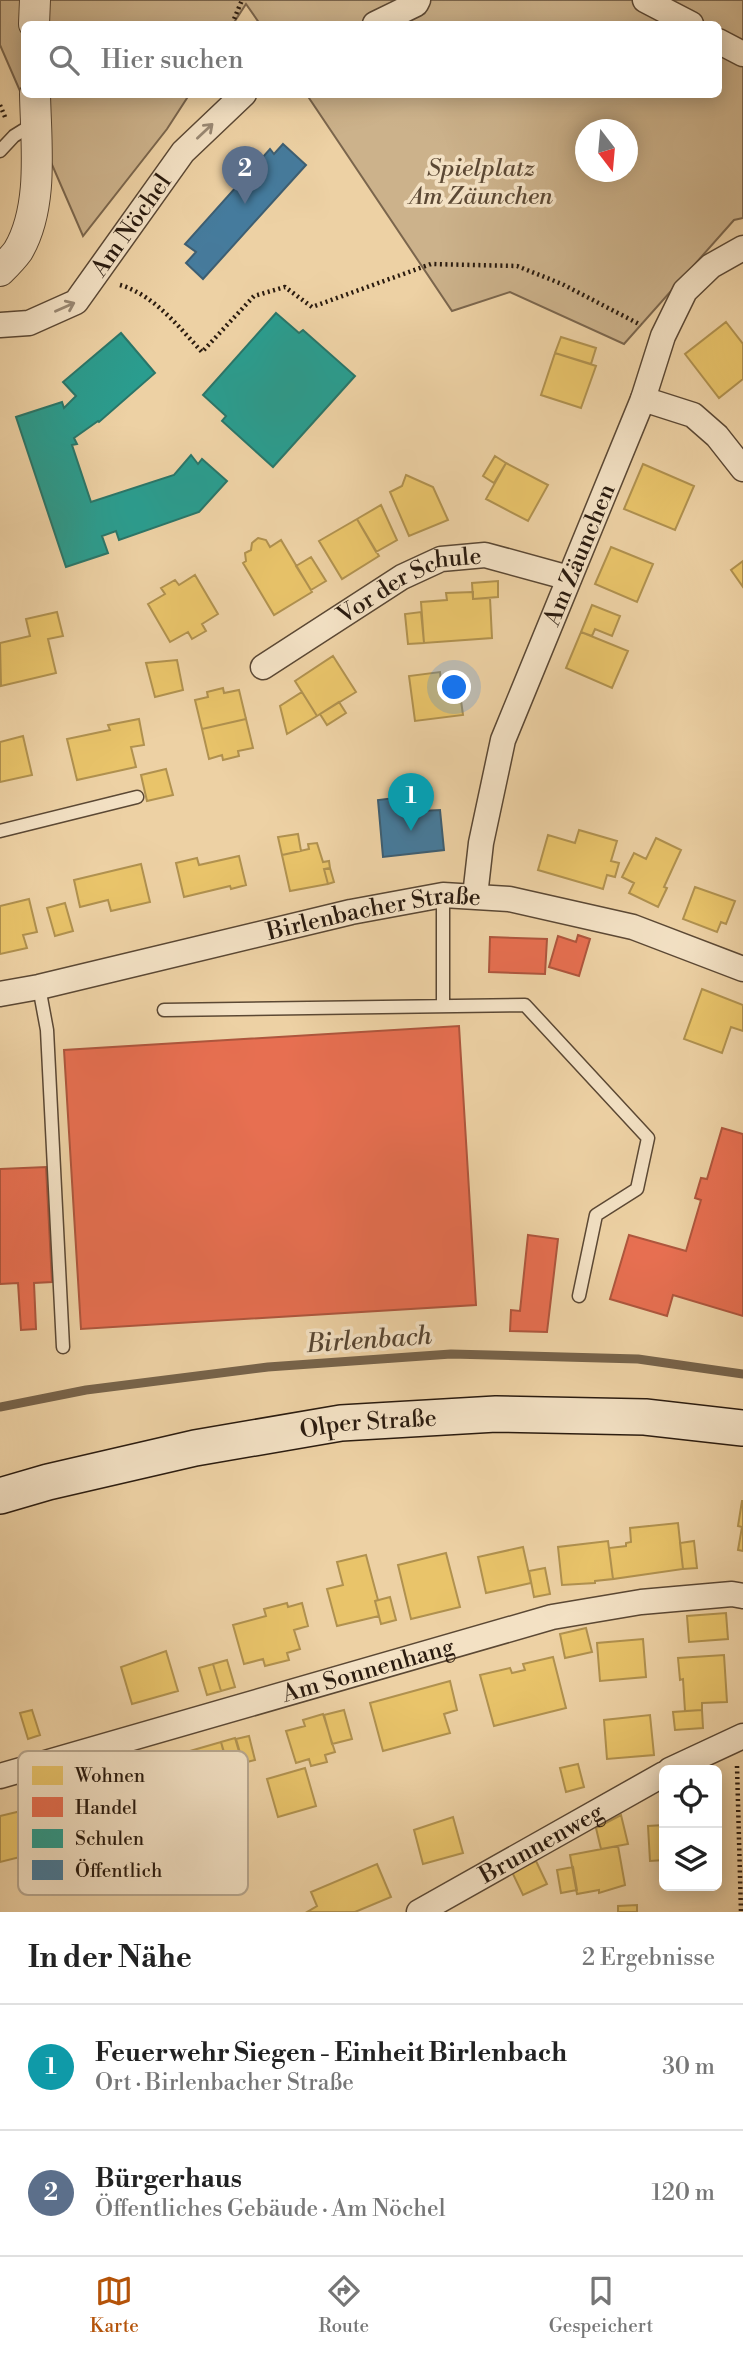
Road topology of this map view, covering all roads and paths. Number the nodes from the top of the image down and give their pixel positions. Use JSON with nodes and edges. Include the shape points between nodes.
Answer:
{"nodes":[{"id":1,"x":35,"y":0,"type":"edge"},
{"id":2,"x":242,"y":0,"type":"edge"},
{"id":3,"x":418,"y":0,"type":"edge"},
{"id":4,"x":645,"y":0,"type":"edge"},
{"id":5,"x":34,"y":21,"type":"edge"},
{"id":6,"x":233,"y":21,"type":"edge"},
{"id":7,"x":381,"y":21,"type":"edge"},
{"id":8,"x":685,"y":21,"type":"edge"},
{"id":9,"x":722,"y":43,"type":"edge"},
{"id":10,"x":743,"y":54,"type":"edge"},
{"id":11,"x":240,"y":98,"type":"edge"},
{"id":12,"x":35,"y":108,"type":"edge"},
{"id":13,"x":0,"y":152,"type":"edge"},
{"id":14,"x":743,"y":248,"type":"edge"},
{"id":15,"x":0,"y":271,"type":"edge"},
{"id":16,"x":94,"y":278,"type":"junction"},
{"id":17,"x":0,"y":325,"type":"edge"},
{"id":18,"x":663,"y":336,"type":"junction"},
{"id":19,"x":643,"y":399,"type":"junction"},
{"id":20,"x":743,"y":469,"type":"edge"},
{"id":21,"x":569,"y":578,"type":"junction"},
{"id":22,"x":263,"y":667,"type":"dead end"},
{"id":23,"x":137,"y":797,"type":"dead end"},
{"id":24,"x":0,"y":831,"type":"edge"},
{"id":25,"x":443,"y":895,"type":"junction"},
{"id":26,"x":475,"y":896,"type":"junction"},
{"id":27,"x":743,"y":969,"type":"edge"},
{"id":28,"x":39,"y":987,"type":"junction"},
{"id":29,"x":0,"y":994,"type":"edge"},
{"id":30,"x":443,"y":1006,"type":"junction"},
{"id":31,"x":164,"y":1010,"type":"dead end"},
{"id":32,"x":579,"y":1296,"type":"dead end"},
{"id":33,"x":63,"y":1347,"type":"dead end"},
{"id":34,"x":743,"y":1428,"type":"edge"},
{"id":35,"x":0,"y":1496,"type":"edge"},
{"id":36,"x":743,"y":1596,"type":"edge"},
{"id":37,"x":743,"y":1736,"type":"edge"},
{"id":38,"x":87,"y":1751,"type":"edge"},
{"id":39,"x":681,"y":1765,"type":"edge"},
{"id":40,"x":18,"y":1771,"type":"edge"},
{"id":41,"x":0,"y":1776,"type":"edge"},
{"id":42,"x":659,"y":1777,"type":"edge"},
{"id":43,"x":738,"y":1799,"type":"dead end"},
{"id":44,"x":419,"y":1912,"type":"edge"},
{"id":45,"x":741,"y":1912,"type":"edge"}],
"edges":[{"from":1,"to":5,"type":"street"},
{"from":2,"to":6,"type":"path"},
{"from":3,"to":7,"type":"street"},
{"from":4,"to":8,"type":"street"},
{"from":9,"to":10,"type":"street"},
{"from":16,"to":11,"type":"street","name":"Am Nöchel","one_way":true,"via":[[183,152]]},
{"from":12,"to":13,"type":"lane"},
{"from":12,"to":15,"type":"street","via":[[35,196],[29,226],[17,252]]},
{"from":14,"to":18,"type":"street","name":"Am Zäunchen","via":[[711,266],[685,291]]},
{"from":17,"to":16,"type":"street","name":"Am Nöchel","one_way":true,"via":[[29,323],[76,302]]},
{"from":16,"to":18,"type":"path","via":[[133,289],[156,304],[202,352],[254,296],[285,286],[312,307],[431,264],[517,266]]},
{"from":18,"to":19,"type":"street","name":"Am Zäunchen"},
{"from":19,"to":20,"type":"street","via":[[693,415]]},
{"from":19,"to":21,"type":"street","name":"Am Zäunchen"},
{"from":21,"to":22,"type":"street","name":"Vor der Schule","via":[[485,555],[441,559],[402,577]]},
{"from":21,"to":26,"type":"street","name":"Am Zäunchen","via":[[503,740]]},
{"from":23,"to":24,"type":"lane"},
{"from":25,"to":26,"type":"street","name":"Birlenbacher Straße"},
{"from":25,"to":28,"type":"street","name":"Birlenbacher Straße","via":[[351,912]]},
{"from":25,"to":30,"type":"lane"},
{"from":26,"to":27,"type":"street","name":"Birlenbacher Straße","via":[[509,899],[633,927]]},
{"from":28,"to":29,"type":"street","name":"Birlenbacher Straße"},
{"from":28,"to":33,"type":"lane","via":[[47,1030]]},
{"from":30,"to":31,"type":"lane"},
{"from":30,"to":32,"type":"lane","via":[[525,1005],[649,1138],[637,1189],[596,1215]]},
{"from":34,"to":35,"type":"main road","name":"Olper Straße","via":[[645,1417],[496,1414],[341,1423],[195,1448]]},
{"from":36,"to":38,"type":"street","name":"Am Sonnenhang","via":[[641,1602],[552,1617]]},
{"from":37,"to":39,"type":"street"},
{"from":40,"to":41,"type":"street","name":"Am Sonnenhang"},
{"from":42,"to":44,"type":"street","name":"Brunnenweg"},
{"from":43,"to":45,"type":"path"}]}
